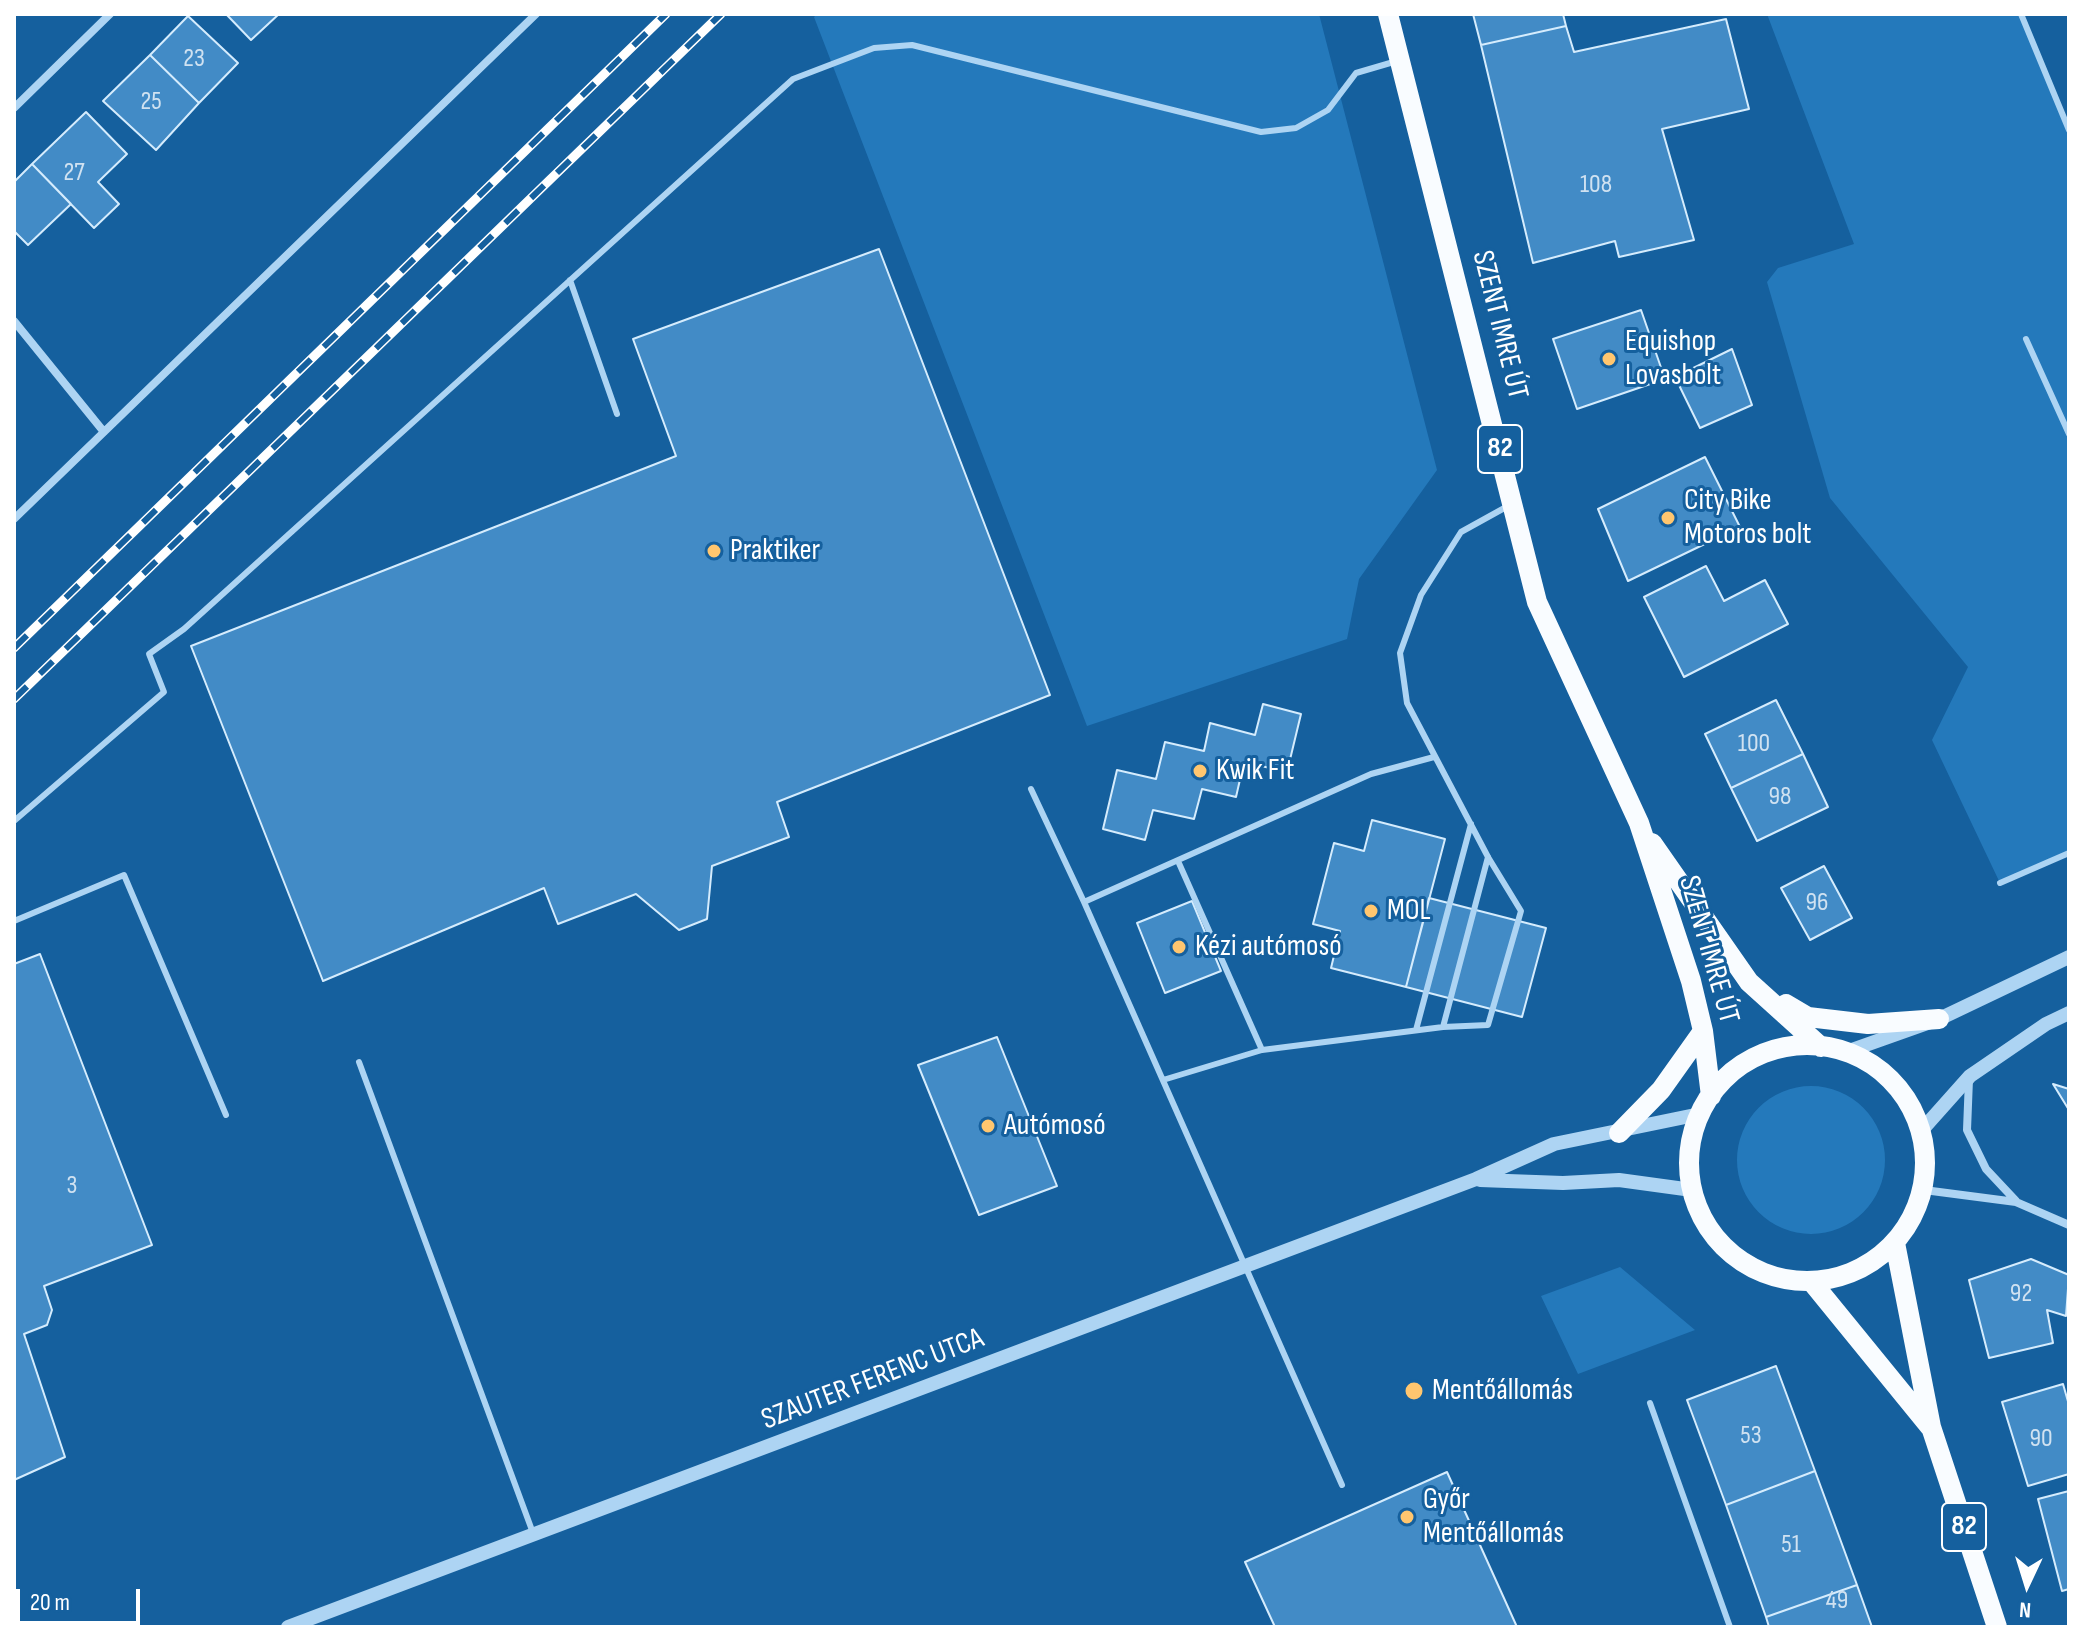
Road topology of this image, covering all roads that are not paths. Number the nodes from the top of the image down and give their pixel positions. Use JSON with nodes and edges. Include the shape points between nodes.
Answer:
{"nodes":[{"id":1,"x":110,"y":14,"type":"edge"},
{"id":2,"x":536,"y":14,"type":"edge"},
{"id":3,"x":1388,"y":14,"type":"edge"},
{"id":4,"x":2021,"y":14,"type":"edge"},
{"id":5,"x":1401,"y":60,"type":"junction"},
{"id":6,"x":14,"y":108,"type":"edge"},
{"id":7,"x":2069,"y":130,"type":"edge"},
{"id":8,"x":570,"y":280,"type":"junction"},
{"id":9,"x":14,"y":321,"type":"edge"},
{"id":10,"x":2026,"y":339,"type":"dead end"},
{"id":11,"x":617,"y":414,"type":"dead end"},
{"id":12,"x":104,"y":432,"type":"junction"},
{"id":13,"x":2069,"y":434,"type":"edge"},
{"id":14,"x":1511,"y":505,"type":"junction"},
{"id":15,"x":14,"y":519,"type":"edge"},
{"id":16,"x":1434,"y":757,"type":"junction"},
{"id":17,"x":1031,"y":789,"type":"dead end"},
{"id":18,"x":14,"y":821,"type":"edge"},
{"id":19,"x":1639,"y":823,"type":"junction"},
{"id":20,"x":1471,"y":824,"type":"junction"},
{"id":21,"x":2069,"y":853,"type":"edge"},
{"id":22,"x":1488,"y":857,"type":"junction"},
{"id":23,"x":1178,"y":861,"type":"junction"},
{"id":24,"x":2000,"y":883,"type":"dead end"},
{"id":25,"x":1084,"y":902,"type":"junction"},
{"id":26,"x":14,"y":921,"type":"edge"},
{"id":27,"x":2069,"y":957,"type":"edge"},
{"id":28,"x":1749,"y":982,"type":"junction"},
{"id":29,"x":2069,"y":1013,"type":"edge"},
{"id":30,"x":1939,"y":1019,"type":"junction"},
{"id":31,"x":1443,"y":1027,"type":"junction"},
{"id":32,"x":1416,"y":1030,"type":"junction"},
{"id":33,"x":1703,"y":1031,"type":"junction"},
{"id":34,"x":1821,"y":1047,"type":"junction"},
{"id":35,"x":1262,"y":1050,"type":"junction"},
{"id":36,"x":1846,"y":1052,"type":"junction"},
{"id":37,"x":359,"y":1062,"type":"dead end"},
{"id":38,"x":1970,"y":1076,"type":"junction"},
{"id":39,"x":1163,"y":1080,"type":"junction"},
{"id":40,"x":1705,"y":1105,"type":"junction"},
{"id":41,"x":226,"y":1115,"type":"dead end"},
{"id":42,"x":1921,"y":1131,"type":"junction"},
{"id":43,"x":1619,"y":1133,"type":"junction"},
{"id":44,"x":1476,"y":1179,"type":"junction"},
{"id":45,"x":1692,"y":1190,"type":"junction"},
{"id":46,"x":1924,"y":1190,"type":"junction"},
{"id":47,"x":2016,"y":1202,"type":"junction"},
{"id":48,"x":2069,"y":1225,"type":"edge"},
{"id":49,"x":1895,"y":1243,"type":"junction"},
{"id":50,"x":1244,"y":1267,"type":"junction"},
{"id":51,"x":1811,"y":1281,"type":"junction"},
{"id":52,"x":1650,"y":1403,"type":"dead end"},
{"id":53,"x":1931,"y":1427,"type":"junction"},
{"id":54,"x":1342,"y":1485,"type":"dead end"},
{"id":55,"x":533,"y":1533,"type":"junction"},
{"id":56,"x":288,"y":1627,"type":"edge"},
{"id":57,"x":1730,"y":1627,"type":"edge"},
{"id":58,"x":1997,"y":1627,"type":"edge"}],
"edges":[{"from":1,"to":6,"type":"street"},
{"from":2,"to":12,"type":"street"},
{"from":3,"to":5,"type":"main road","name":"SZENT IMRE ÚT","number":"82"},
{"from":4,"to":7,"type":"lane"},
{"from":5,"to":8,"type":"lane","via":[[1356,73],[1328,110],[1296,128],[1261,132],[912,45],[874,48],[793,79]]},
{"from":5,"to":14,"type":"main road","name":"SZENT IMRE ÚT","number":"82"},
{"from":8,"to":11,"type":"lane"},
{"from":8,"to":18,"type":"lane","via":[[184,629],[149,654],[164,692]]},
{"from":9,"to":12,"type":"street"},
{"from":10,"to":13,"type":"lane"},
{"from":12,"to":15,"type":"street"},
{"from":14,"to":16,"type":"lane","via":[[1461,532],[1421,595],[1400,653],[1407,703]]},
{"from":14,"to":19,"type":"main road","name":"SZENT IMRE ÚT","number":"82","via":[[1537,602]]},
{"from":16,"to":20,"type":"lane"},
{"from":16,"to":23,"type":"lane","via":[[1371,774]]},
{"from":17,"to":25,"type":"lane"},
{"from":19,"to":28,"type":"main road","name":"SZENT IMRE ÚT","number":"82"},
{"from":19,"to":33,"type":"main road","name":"SZENT IMRE ÚT","number":"82"},
{"from":20,"to":22,"type":"lane"},
{"from":20,"to":32,"type":"lane"},
{"from":21,"to":24,"type":"lane"},
{"from":22,"to":31,"type":"lane"},
{"from":22,"to":31,"type":"lane","via":[[1521,911],[1488,1025]]},
{"from":23,"to":25,"type":"lane"},
{"from":23,"to":35,"type":"lane"},
{"from":25,"to":39,"type":"lane"},
{"from":26,"to":41,"type":"lane","via":[[124,875]]},
{"from":27,"to":30,"type":"street"},
{"from":28,"to":30,"type":"main road","via":[[1808,1017],[1868,1024]]},
{"from":28,"to":34,"type":"main road","name":"SZENT IMRE ÚT","number":"82"},
{"from":29,"to":38,"type":"street"},
{"from":30,"to":36,"type":"street"},
{"from":31,"to":32,"type":"lane"},
{"from":32,"to":35,"type":"lane"},
{"from":33,"to":40,"type":"main road","name":"SZENT IMRE ÚT","number":"82"},
{"from":33,"to":43,"type":"main road","via":[[1661,1090]]},
{"from":34,"to":36,"type":"main road","number":"82"},
{"from":34,"to":40,"type":"main road","number":"82","via":[[1765,1053],[1743,1065]]},
{"from":35,"to":39,"type":"lane"},
{"from":36,"to":42,"type":"main road","number":"82","via":[[1880,1071],[1905,1097]]},
{"from":37,"to":55,"type":"lane"},
{"from":38,"to":42,"type":"street"},
{"from":38,"to":47,"type":"street","via":[[1967,1130],[1986,1169]]},
{"from":39,"to":50,"type":"lane"},
{"from":40,"to":43,"type":"street","name":"SZAUTER FERENC UTCA"},
{"from":40,"to":45,"type":"main road","number":"82","via":[[1690,1149]]},
{"from":42,"to":46,"type":"main road","number":"82"},
{"from":43,"to":44,"type":"street","name":"SZAUTER FERENC UTCA","via":[[1554,1144]]},
{"from":44,"to":45,"type":"street","name":"SZAUTER FERENC UTCA","via":[[1619,1180]]},
{"from":44,"to":50,"type":"street","name":"SZAUTER FERENC UTCA"},
{"from":45,"to":51,"type":"main road","number":"82","via":[[1702,1220],[1723,1246],[1753,1268]]},
{"from":46,"to":47,"type":"street"},
{"from":46,"to":49,"type":"main road","number":"82"},
{"from":47,"to":48,"type":"street"},
{"from":49,"to":51,"type":"main road","number":"82","via":[[1865,1266]]},
{"from":49,"to":53,"type":"main road","number":"82"},
{"from":50,"to":54,"type":"lane"},
{"from":50,"to":55,"type":"street","name":"SZAUTER FERENC UTCA"},
{"from":51,"to":53,"type":"main road","number":"82"},
{"from":52,"to":57,"type":"lane"},
{"from":53,"to":58,"type":"main road","number":"82"},
{"from":55,"to":56,"type":"street","name":"SZAUTER FERENC UTCA"}]}
